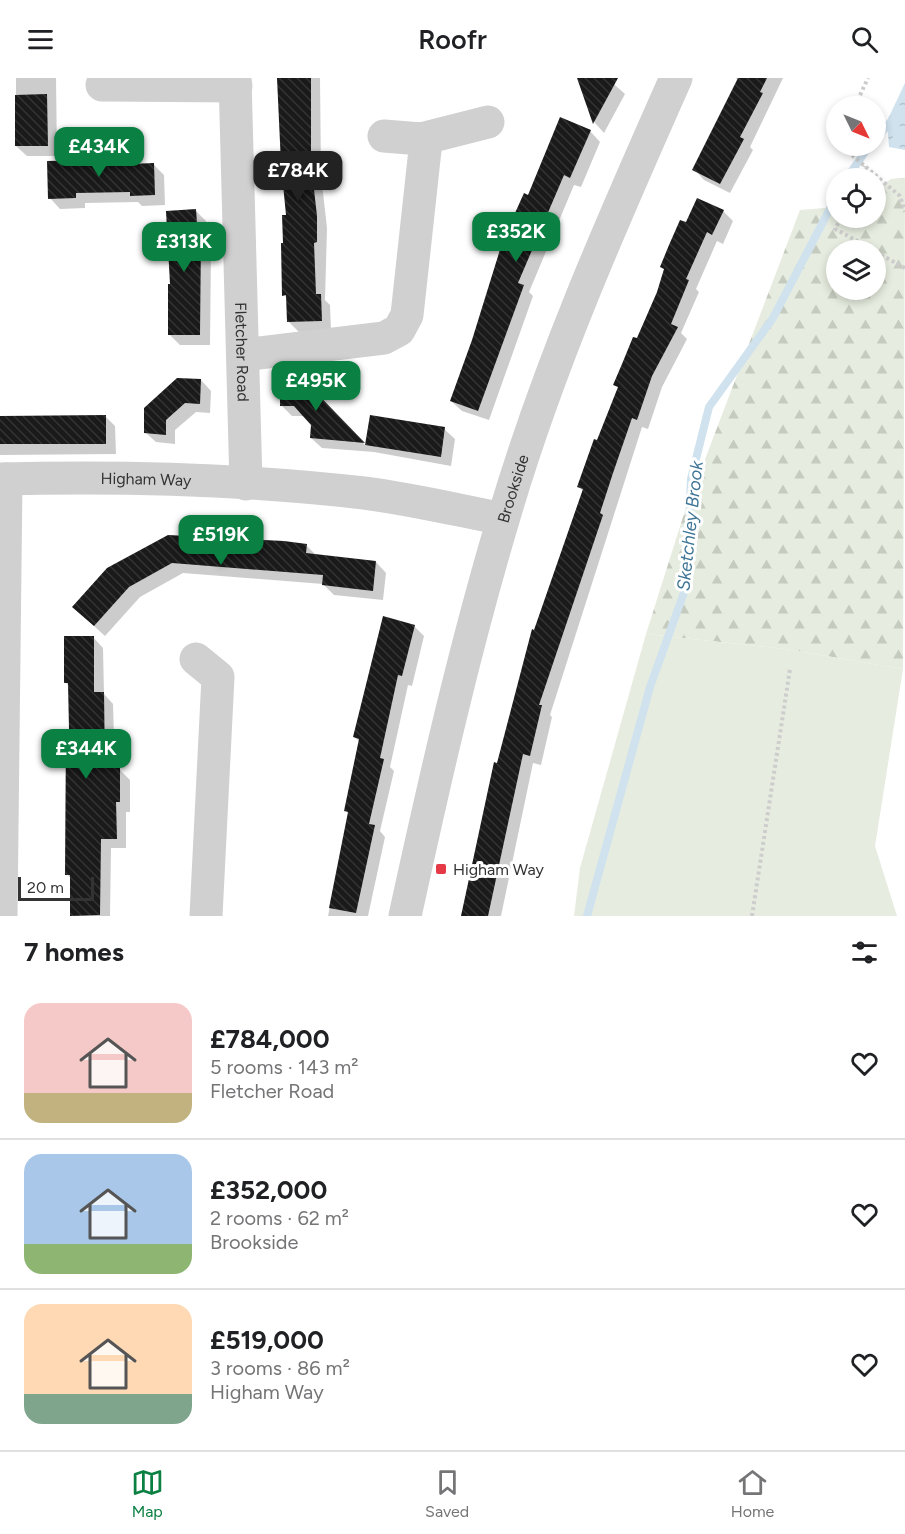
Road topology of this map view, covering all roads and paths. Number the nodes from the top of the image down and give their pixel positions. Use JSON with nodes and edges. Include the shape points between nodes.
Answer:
{"nodes":[{"id":1,"x":676,"y":78,"type":"edge"},
{"id":2,"x":868,"y":78,"type":"edge"},
{"id":3,"x":236,"y":82,"type":"edge"},
{"id":4,"x":102,"y":85,"type":"dead end"},
{"id":5,"x":860,"y":96,"type":"edge"},
{"id":6,"x":488,"y":122,"type":"dead end"},
{"id":7,"x":384,"y":136,"type":"dead end"},
{"id":8,"x":421,"y":139,"type":"junction"},
{"id":9,"x":854,"y":156,"type":"edge"},
{"id":10,"x":865,"y":166,"type":"joint"},
{"id":11,"x":905,"y":212,"type":"edge"},
{"id":12,"x":836,"y":228,"type":"edge"},
{"id":13,"x":856,"y":240,"type":"edge"},
{"id":14,"x":886,"y":257,"type":"edge"},
{"id":15,"x":905,"y":268,"type":"edge"},
{"id":16,"x":243,"y":355,"type":"junction"},
{"id":17,"x":3,"y":479,"type":"edge"},
{"id":18,"x":246,"y":484,"type":"junction"},
{"id":19,"x":503,"y":519,"type":"junction"},
{"id":20,"x":196,"y":659,"type":"dead end"},
{"id":21,"x":790,"y":669,"type":"dead end"},
{"id":22,"x":1,"y":805,"type":"edge"},
{"id":23,"x":1,"y":916,"type":"edge"},
{"id":24,"x":206,"y":916,"type":"edge"},
{"id":25,"x":405,"y":916,"type":"edge"},
{"id":26,"x":752,"y":916,"type":"edge"}],
"edges":[{"from":1,"to":19,"type":"street","name":"Brookside","via":[[616,212]]},
{"from":2,"to":5,"type":"path"},
{"from":3,"to":4,"type":"street"},
{"from":3,"to":16,"type":"street","name":"Fletcher Road"},
{"from":6,"to":8,"type":"street"},
{"from":7,"to":8,"type":"street"},
{"from":8,"to":16,"type":"street","via":[[425,150],[408,303],[399,330],[384,338]]},
{"from":9,"to":10,"type":"path"},
{"from":10,"to":11,"type":"path","via":[[900,196]]},
{"from":12,"to":13,"type":"path"},
{"from":14,"to":15,"type":"path"},
{"from":16,"to":18,"type":"street","name":"Fletcher Road"},
{"from":17,"to":18,"type":"street","name":"Higham Way"},
{"from":17,"to":22,"type":"street"},
{"from":18,"to":19,"type":"street","name":"Higham Way","via":[[365,494]]},
{"from":19,"to":25,"type":"street","name":"Brookside","via":[[440,751]]},
{"from":20,"to":24,"type":"street","via":[[218,677]]},
{"from":21,"to":26,"type":"path"},
{"from":22,"to":23,"type":"street"}]}
